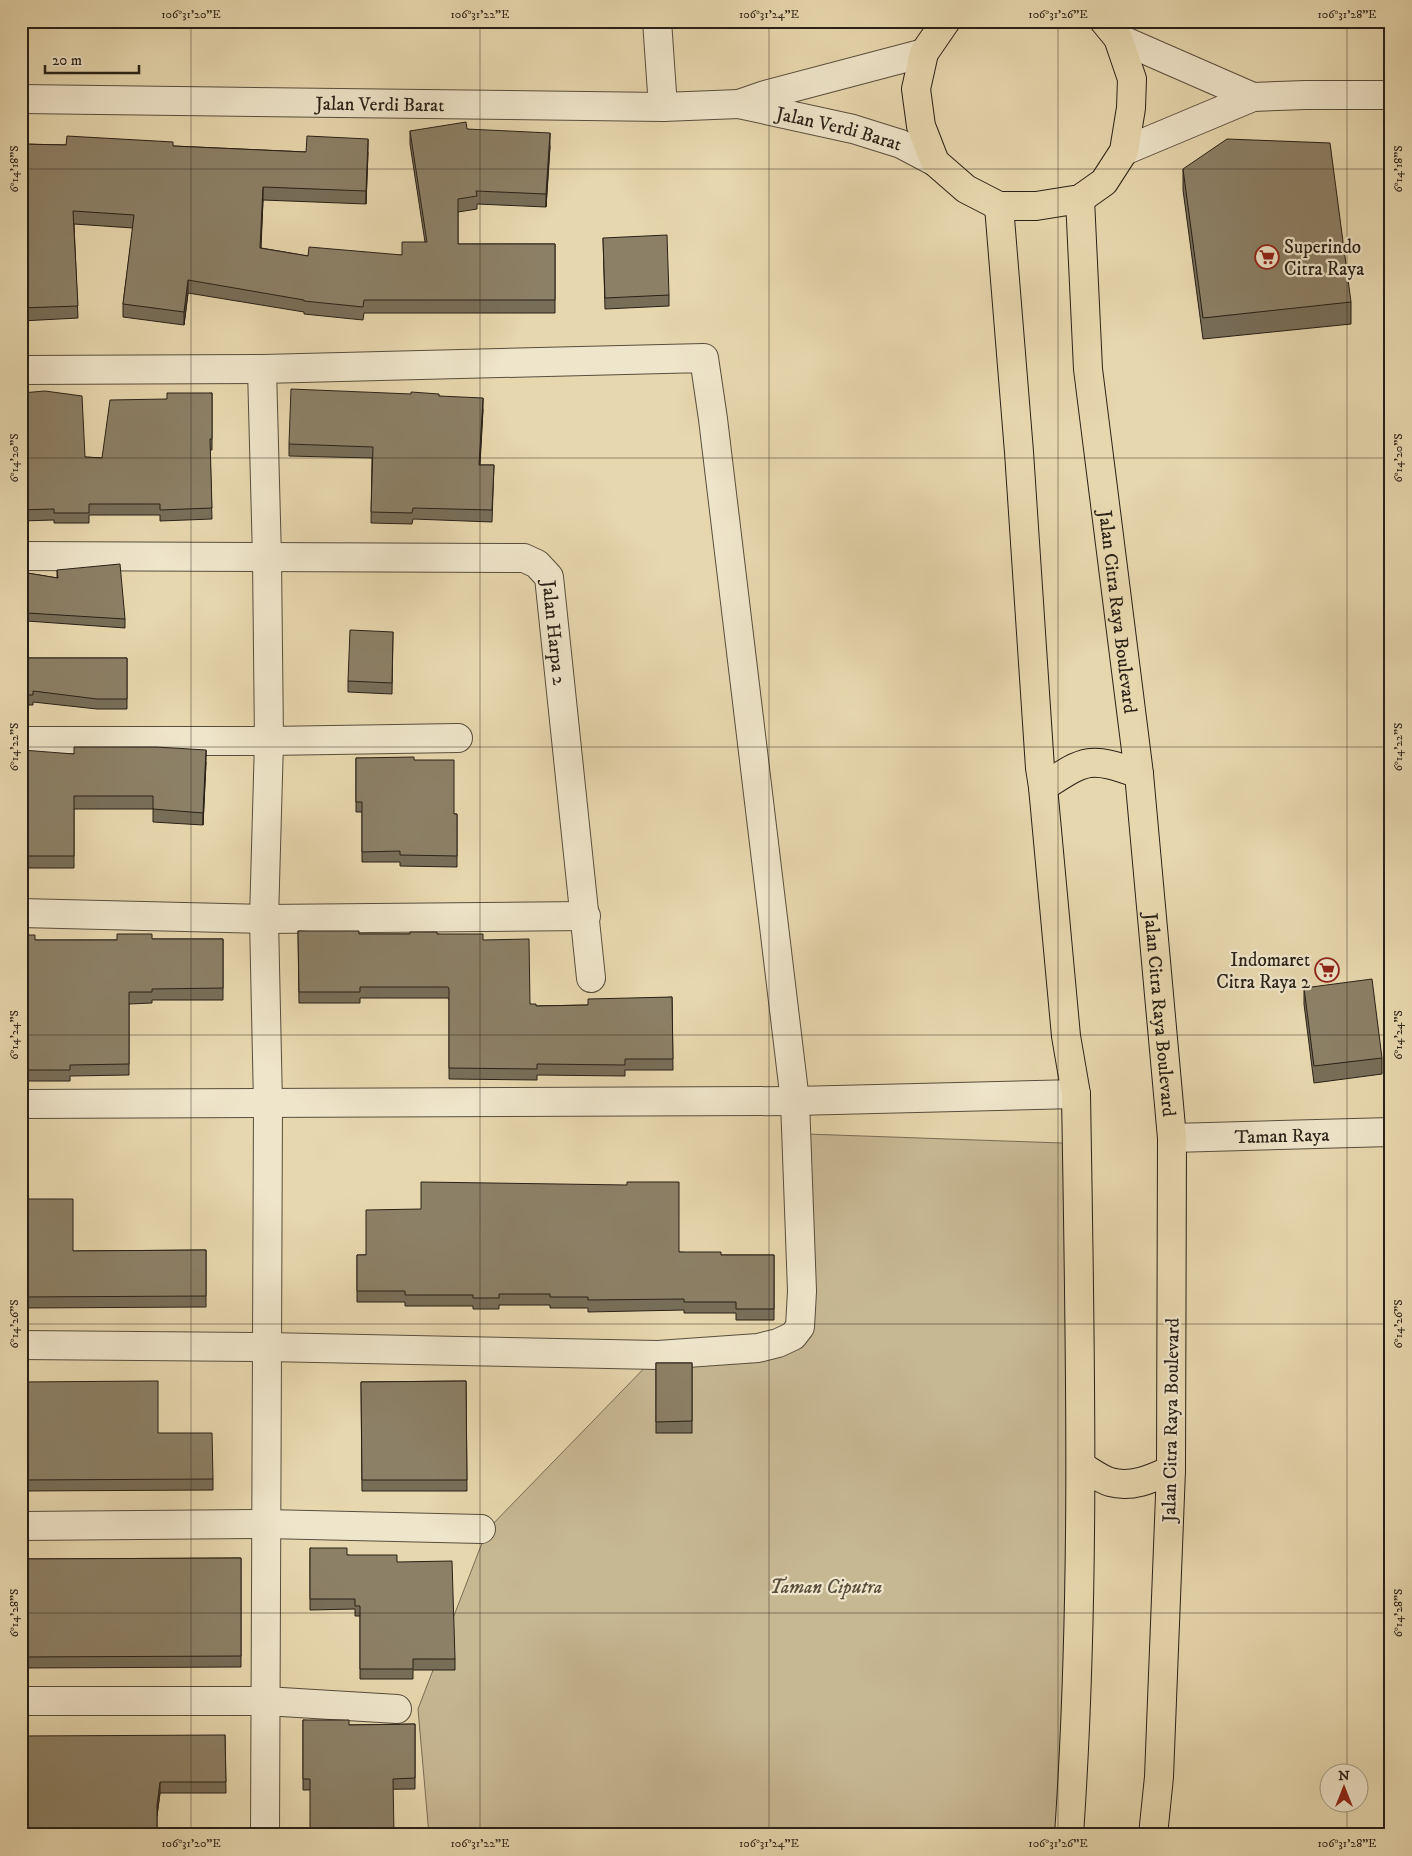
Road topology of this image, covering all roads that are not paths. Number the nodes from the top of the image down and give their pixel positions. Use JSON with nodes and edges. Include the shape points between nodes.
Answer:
{"nodes":[{"id":1,"x":657,"y":21,"type":"edge"},
{"id":2,"x":946,"y":21,"type":"edge"},
{"id":3,"x":1111,"y":29,"type":"edge"},
{"id":4,"x":924,"y":53,"type":"junction"},
{"id":5,"x":1391,"y":95,"type":"edge"},
{"id":6,"x":1253,"y":97,"type":"junction"},
{"id":7,"x":21,"y":99,"type":"edge"},
{"id":8,"x":739,"y":104,"type":"junction"},
{"id":9,"x":663,"y":107,"type":"junction"},
{"id":10,"x":1124,"y":152,"type":"junction"},
{"id":11,"x":935,"y":162,"type":"junction"},
{"id":12,"x":1080,"y":199,"type":"junction"},
{"id":13,"x":999,"y":206,"type":"junction"},
{"id":14,"x":262,"y":369,"type":"junction"},
{"id":15,"x":21,"y":370,"type":"edge"},
{"id":16,"x":21,"y":556,"type":"edge"},
{"id":17,"x":267,"y":558,"type":"junction"},
{"id":18,"x":458,"y":738,"type":"dead end"},
{"id":19,"x":21,"y":741,"type":"edge"},
{"id":20,"x":269,"y":741,"type":"junction"},
{"id":21,"x":1139,"y":774,"type":"junction"},
{"id":22,"x":1043,"y":787,"type":"junction"},
{"id":23,"x":21,"y":913,"type":"edge"},
{"id":24,"x":586,"y":916,"type":"junction"},
{"id":25,"x":264,"y":919,"type":"junction"},
{"id":26,"x":591,"y":978,"type":"dead end"},
{"id":27,"x":1076,"y":1094,"type":"junction"},
{"id":28,"x":795,"y":1102,"type":"junction"},
{"id":29,"x":21,"y":1104,"type":"edge"},
{"id":30,"x":268,"y":1104,"type":"junction"},
{"id":31,"x":1391,"y":1132,"type":"edge"},
{"id":32,"x":1172,"y":1138,"type":"junction"},
{"id":33,"x":21,"y":1344,"type":"edge"},
{"id":34,"x":267,"y":1347,"type":"junction"},
{"id":35,"x":1082,"y":1466,"type":"junction"},
{"id":36,"x":1171,"y":1470,"type":"junction"},
{"id":37,"x":266,"y":1524,"type":"junction"},
{"id":38,"x":21,"y":1526,"type":"edge"},
{"id":39,"x":481,"y":1529,"type":"dead end"},
{"id":40,"x":21,"y":1701,"type":"edge"},
{"id":41,"x":265,"y":1701,"type":"junction"},
{"id":42,"x":397,"y":1709,"type":"dead end"},
{"id":43,"x":265,"y":1835,"type":"edge"},
{"id":44,"x":1069,"y":1835,"type":"edge"},
{"id":45,"x":1153,"y":1835,"type":"edge"}],
"edges":[{"from":1,"to":9,"type":"street"},
{"from":2,"to":4,"type":"main road"},
{"from":3,"to":6,"type":"street"},
{"from":3,"to":10,"type":"main road","via":[[1132,79],[1132,108]]},
{"from":4,"to":8,"type":"street","name":"Jalan Verdi Barat"},
{"from":4,"to":11,"type":"main road","via":[[916,88],[921,126]]},
{"from":5,"to":6,"type":"street"},
{"from":6,"to":10,"type":"street"},
{"from":7,"to":9,"type":"street","name":"Jalan Verdi Barat"},
{"from":8,"to":9,"type":"street","name":"Jalan Verdi Barat"},
{"from":8,"to":11,"type":"street","name":"Jalan Verdi Barat","via":[[852,129],[902,144]]},
{"from":10,"to":12,"type":"main road","via":[[1104,182]]},
{"from":11,"to":13,"type":"main road","via":[[966,189]]},
{"from":12,"to":13,"type":"main road","via":[[1036,206]]},
{"from":12,"to":21,"type":"main road","name":"Jalan Citra Raya Boulevard","via":[[1088,369]]},
{"from":13,"to":22,"type":"main road"},
{"from":14,"to":15,"type":"street"},
{"from":14,"to":17,"type":"street"},
{"from":14,"to":28,"type":"street","via":[[704,358]]},
{"from":16,"to":17,"type":"street","name":"Jalan Harpa 2"},
{"from":17,"to":20,"type":"street"},
{"from":17,"to":24,"type":"street","name":"Jalan Harpa 2","via":[[524,558],[537,564],[549,577]]},
{"from":18,"to":20,"type":"street"},
{"from":19,"to":20,"type":"street"},
{"from":20,"to":25,"type":"street"},
{"from":21,"to":22,"type":"main road","via":[[1110,764],[1091,762],[1074,767]]},
{"from":21,"to":32,"type":"main road","name":"Jalan Citra Raya Boulevard"},
{"from":22,"to":27,"type":"main road","via":[[1066,1036]]},
{"from":23,"to":25,"type":"street"},
{"from":24,"to":25,"type":"street"},
{"from":24,"to":26,"type":"street","name":"Jalan Harpa 2"},
{"from":25,"to":30,"type":"street"},
{"from":27,"to":28,"type":"street"},
{"from":27,"to":35,"type":"main road"},
{"from":28,"to":30,"type":"street"},
{"from":28,"to":34,"type":"street","via":[[802,1291],[800,1327],[793,1336],[778,1343],[758,1348],[658,1355]]},
{"from":29,"to":30,"type":"street"},
{"from":30,"to":34,"type":"street"},
{"from":31,"to":32,"type":"street","name":"Taman Raya"},
{"from":32,"to":36,"type":"main road","name":"Jalan Citra Raya Boulevard"},
{"from":33,"to":34,"type":"street"},
{"from":34,"to":37,"type":"street"},
{"from":35,"to":36,"type":"main road","via":[[1109,1482],[1128,1484],[1143,1482]]},
{"from":35,"to":44,"type":"main road","via":[[1075,1749]]},
{"from":36,"to":45,"type":"main road","name":"Jalan Citra Raya Boulevard","via":[[1159,1777]]},
{"from":37,"to":38,"type":"street"},
{"from":37,"to":39,"type":"street"},
{"from":37,"to":41,"type":"street"},
{"from":40,"to":41,"type":"street"},
{"from":41,"to":42,"type":"street"},
{"from":41,"to":43,"type":"street"}]}
